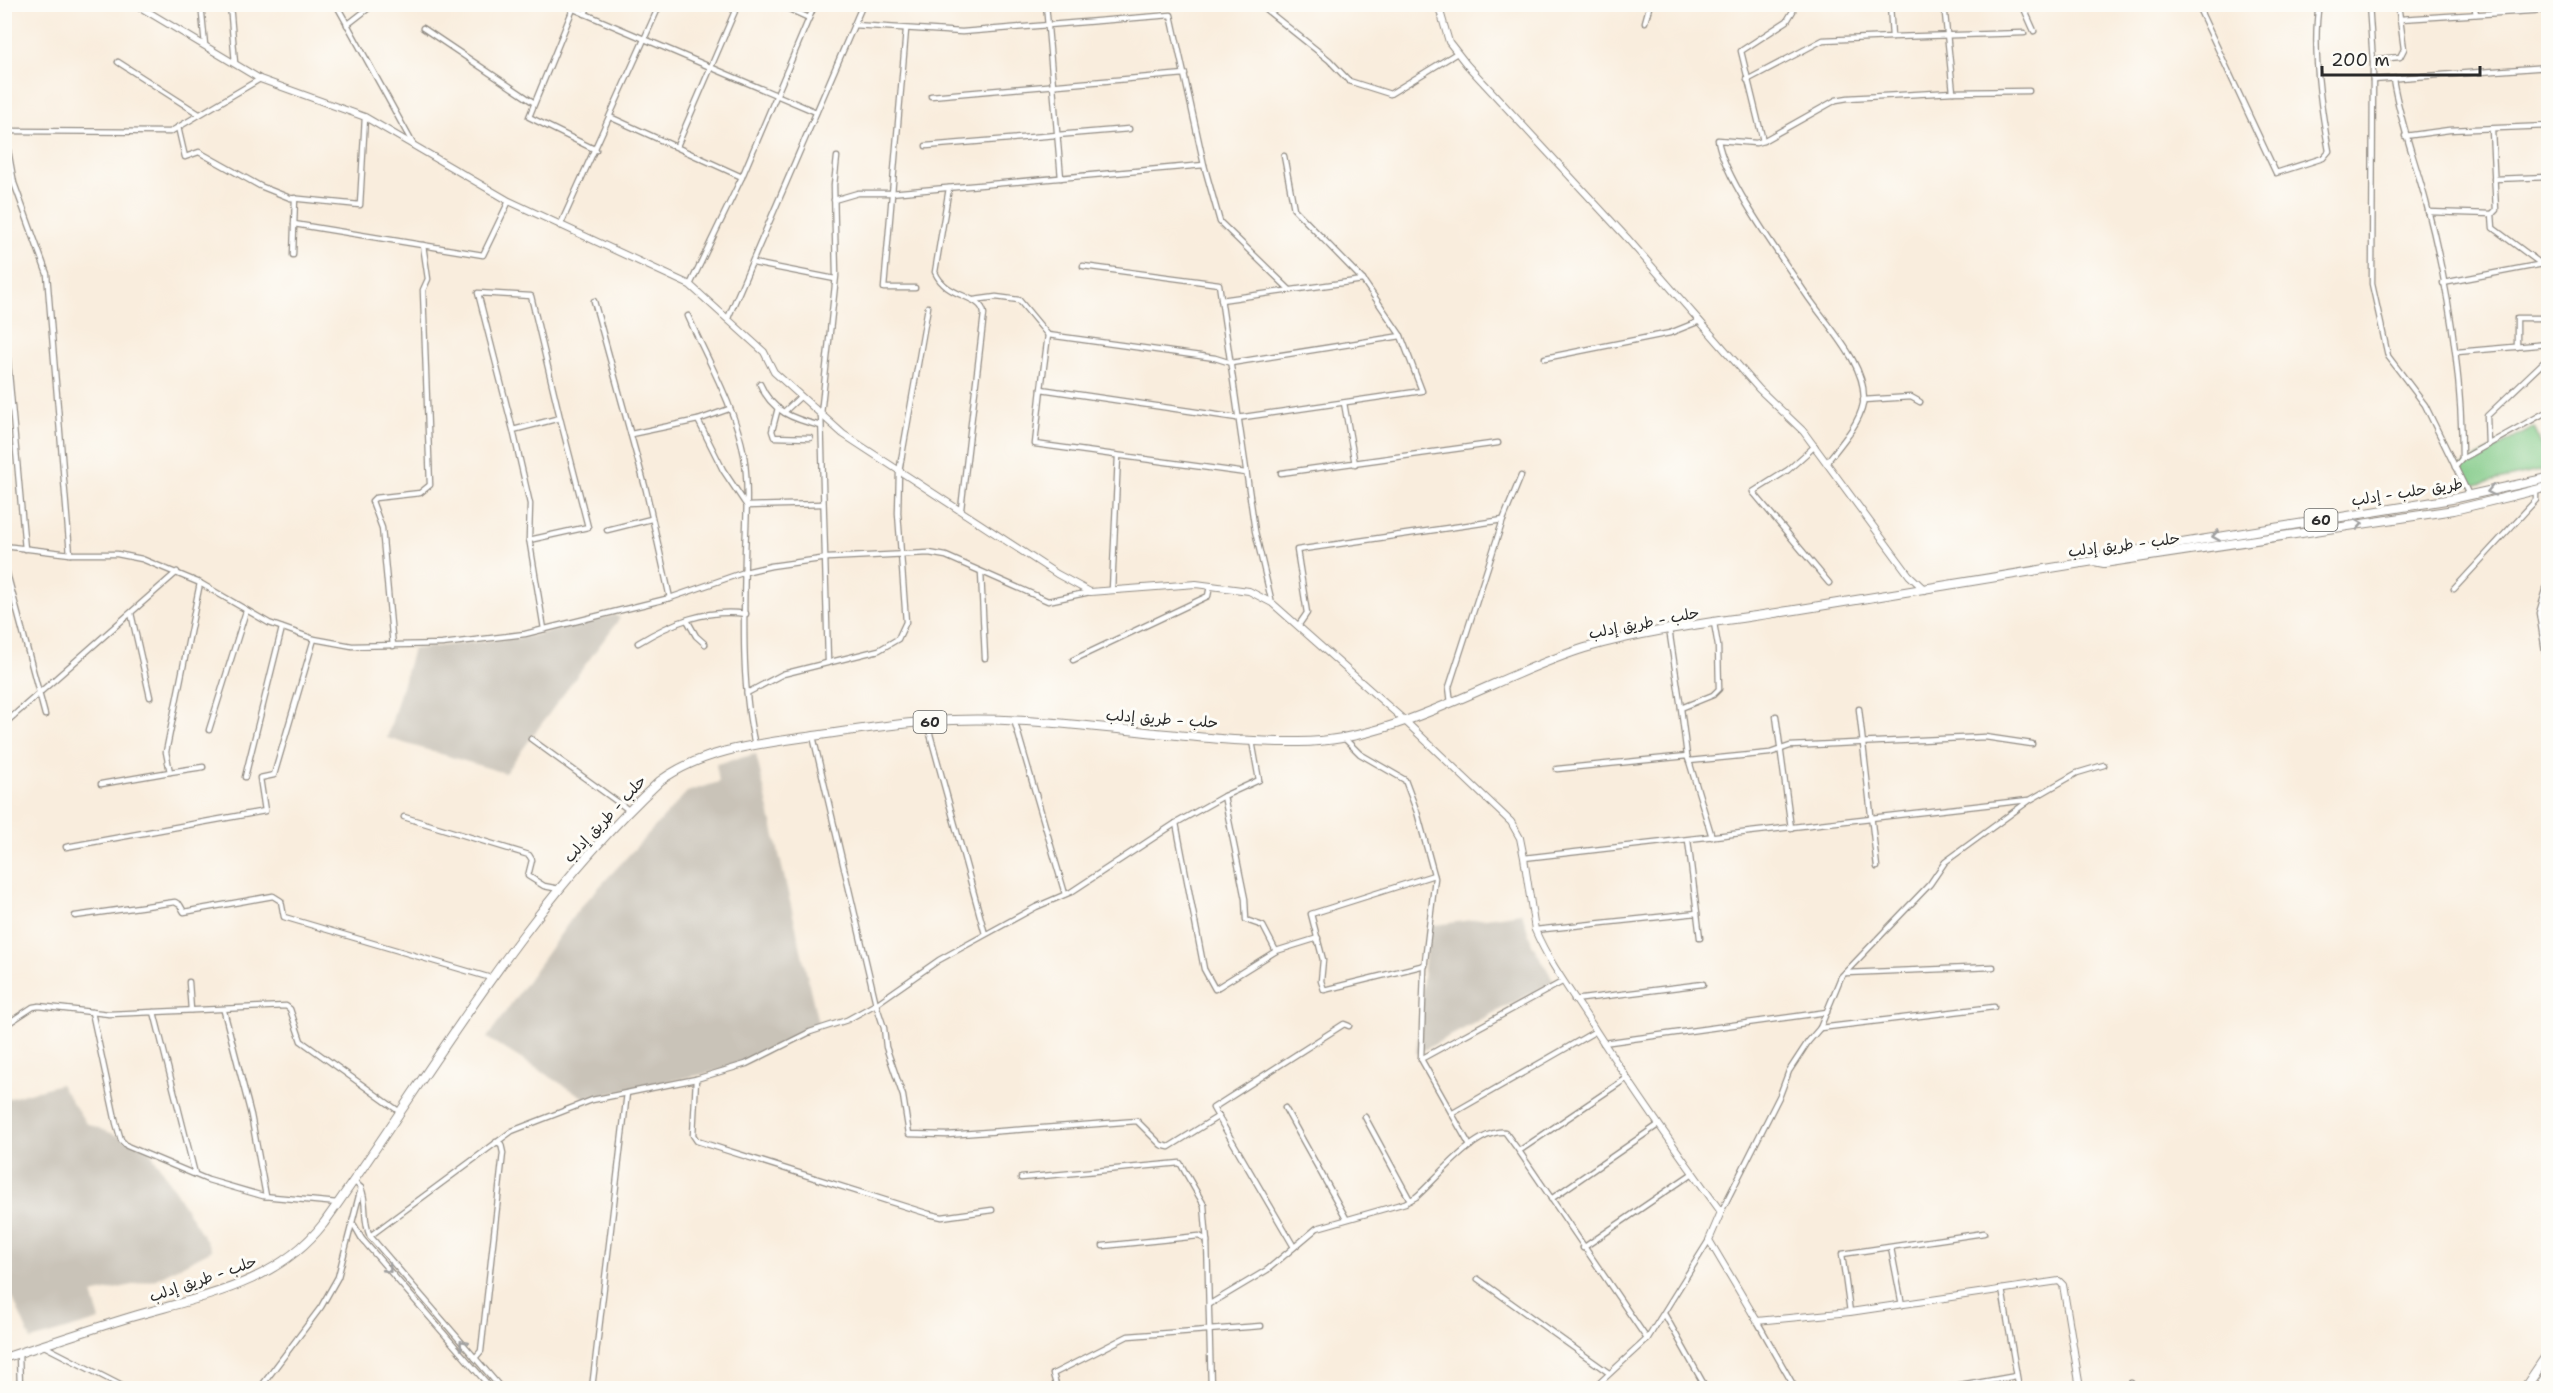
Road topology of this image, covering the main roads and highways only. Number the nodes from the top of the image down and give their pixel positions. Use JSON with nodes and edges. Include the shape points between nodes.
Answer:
{"nodes":[{"id":1,"x":2548,"y":478,"type":"edge"},
{"id":2,"x":2548,"y":487,"type":"edge"},
{"id":3,"x":2432,"y":502,"type":"junction"},
{"id":4,"x":2380,"y":521,"type":"junction"},
{"id":5,"x":2277,"y":526,"type":"junction"},
{"id":6,"x":2241,"y":542,"type":"junction"},
{"id":7,"x":2094,"y":561,"type":"junction"},
{"id":8,"x":2548,"y":1354,"type":"edge"},
{"id":9,"x":4,"y":1358,"type":"edge"},
{"id":10,"x":2548,"y":1374,"type":"edge"},
{"id":11,"x":2525,"y":1389,"type":"edge"},
{"id":12,"x":2539,"y":1389,"type":"edge"}],
"edges":[{"from":1,"to":3,"type":"highway","name":"طريق حلب - إدلب","number":"60","one_way":true},
{"from":2,"to":4,"type":"highway","name":"حلب - طريق إدلب","number":"60","via":[[2454,510]]},
{"from":3,"to":4,"type":"highway","via":[[2433,509]]},
{"from":3,"to":5,"type":"highway","name":"طريق حلب - إدلب","number":"60"},
{"from":6,"to":4,"type":"highway","name":"حلب - طريق إدلب","number":"60","one_way":true},
{"from":5,"to":6,"type":"highway","via":[[2239,537]]},
{"from":5,"to":7,"type":"highway","name":"طريق حلب - إدلب","number":"60","one_way":true,"via":[[2102,556]]},
{"from":6,"to":7,"type":"highway","name":"حلب - طريق إدلب","number":"60","via":[[2104,563]]},
{"from":7,"to":9,"type":"highway","name":"حلب - طريق إدلب","number":"60","via":[[1669,629],[1584,649],[1451,703],[1343,737],[1300,742],[1251,740],[954,720],[813,736],[710,756],[676,769],[630,811],[559,890],[491,978],[338,1203],[296,1254],[238,1285]]},
{"from":8,"to":11,"type":"highway"},
{"from":10,"to":12,"type":"highway"}]}
